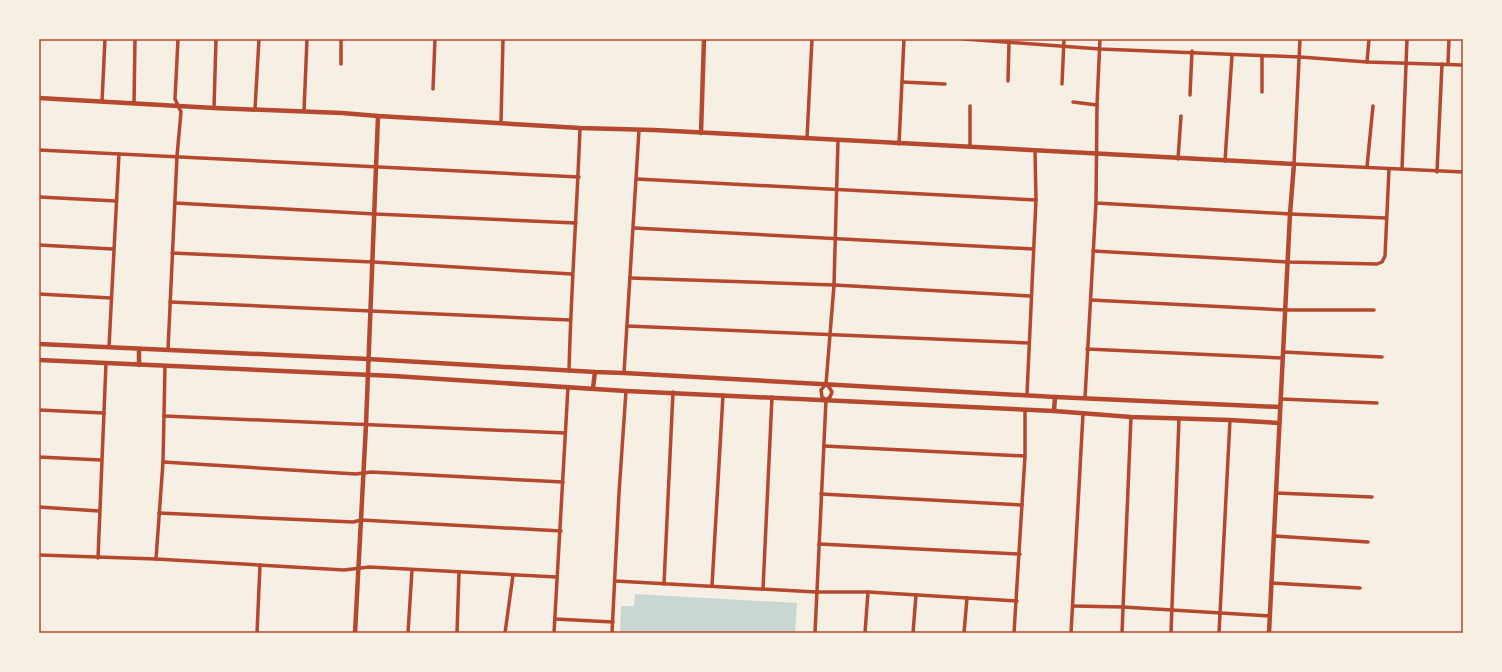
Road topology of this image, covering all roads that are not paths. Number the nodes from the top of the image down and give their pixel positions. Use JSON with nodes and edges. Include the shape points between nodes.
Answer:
{"nodes":[{"id":1,"x":105,"y":39,"type":"edge"},
{"id":2,"x":135,"y":39,"type":"edge"},
{"id":3,"x":178,"y":39,"type":"edge"},
{"id":4,"x":216,"y":39,"type":"edge"},
{"id":5,"x":259,"y":39,"type":"edge"},
{"id":6,"x":306,"y":39,"type":"edge"},
{"id":7,"x":341,"y":39,"type":"edge"},
{"id":8,"x":435,"y":39,"type":"edge"},
{"id":9,"x":503,"y":39,"type":"edge"},
{"id":10,"x":704,"y":39,"type":"edge"},
{"id":11,"x":812,"y":39,"type":"edge"},
{"id":12,"x":904,"y":39,"type":"edge"},
{"id":13,"x":964,"y":39,"type":"edge"},
{"id":14,"x":1064,"y":39,"type":"edge"},
{"id":15,"x":1100,"y":39,"type":"edge"},
{"id":16,"x":1300,"y":39,"type":"edge"},
{"id":17,"x":1369,"y":39,"type":"edge"},
{"id":18,"x":1407,"y":39,"type":"edge"},
{"id":19,"x":1450,"y":39,"type":"edge"},
{"id":20,"x":1029,"y":41,"type":"edge"},
{"id":21,"x":1009,"y":42,"type":"junction"},
{"id":22,"x":1064,"y":45,"type":"junction"},
{"id":23,"x":1100,"y":49,"type":"junction"},
{"id":24,"x":1192,"y":52,"type":"junction"},
{"id":25,"x":1232,"y":55,"type":"junction"},
{"id":26,"x":1262,"y":56,"type":"junction"},
{"id":27,"x":1300,"y":57,"type":"junction"},
{"id":28,"x":1367,"y":62,"type":"junction"},
{"id":29,"x":1406,"y":63,"type":"junction"},
{"id":30,"x":341,"y":64,"type":"dead end"},
{"id":31,"x":1442,"y":64,"type":"junction"},
{"id":32,"x":1448,"y":64,"type":"junction"},
{"id":33,"x":1463,"y":65,"type":"edge"},
{"id":34,"x":1008,"y":81,"type":"dead end"},
{"id":35,"x":902,"y":82,"type":"junction"},
{"id":36,"x":945,"y":84,"type":"dead end"},
{"id":37,"x":1062,"y":84,"type":"dead end"},
{"id":38,"x":433,"y":89,"type":"dead end"},
{"id":39,"x":1262,"y":92,"type":"dead end"},
{"id":40,"x":1190,"y":95,"type":"dead end"},
{"id":41,"x":39,"y":98,"type":"edge"},
{"id":42,"x":102,"y":102,"type":"junction"},
{"id":43,"x":1073,"y":102,"type":"dead end"},
{"id":44,"x":134,"y":104,"type":"junction"},
{"id":45,"x":1097,"y":105,"type":"junction"},
{"id":46,"x":178,"y":106,"type":"junction"},
{"id":47,"x":970,"y":106,"type":"dead end"},
{"id":48,"x":1373,"y":106,"type":"dead end"},
{"id":49,"x":214,"y":108,"type":"junction"},
{"id":50,"x":256,"y":109,"type":"junction"},
{"id":51,"x":304,"y":111,"type":"junction"},
{"id":52,"x":378,"y":116,"type":"junction"},
{"id":53,"x":1181,"y":116,"type":"dead end"},
{"id":54,"x":501,"y":122,"type":"junction"},
{"id":55,"x":580,"y":128,"type":"junction"},
{"id":56,"x":639,"y":130,"type":"junction"},
{"id":57,"x":701,"y":133,"type":"junction"},
{"id":58,"x":807,"y":138,"type":"junction"},
{"id":59,"x":838,"y":140,"type":"junction"},
{"id":60,"x":899,"y":144,"type":"junction"},
{"id":61,"x":970,"y":146,"type":"junction"},
{"id":62,"x":39,"y":150,"type":"edge"},
{"id":63,"x":1035,"y":151,"type":"junction"},
{"id":64,"x":119,"y":154,"type":"junction"},
{"id":65,"x":1096,"y":154,"type":"junction"},
{"id":66,"x":178,"y":156,"type":"junction"},
{"id":67,"x":1178,"y":159,"type":"junction"},
{"id":68,"x":1225,"y":161,"type":"junction"},
{"id":69,"x":1294,"y":164,"type":"junction"},
{"id":70,"x":376,"y":167,"type":"junction"},
{"id":71,"x":1367,"y":167,"type":"junction"},
{"id":72,"x":1389,"y":169,"type":"junction"},
{"id":73,"x":1402,"y":169,"type":"junction"},
{"id":74,"x":1437,"y":172,"type":"junction"},
{"id":75,"x":1463,"y":172,"type":"edge"},
{"id":76,"x":579,"y":177,"type":"junction"},
{"id":77,"x":637,"y":179,"type":"junction"},
{"id":78,"x":838,"y":190,"type":"junction"},
{"id":79,"x":39,"y":197,"type":"edge"},
{"id":80,"x":1036,"y":200,"type":"junction"},
{"id":81,"x":116,"y":201,"type":"junction"},
{"id":82,"x":175,"y":203,"type":"junction"},
{"id":83,"x":1096,"y":203,"type":"junction"},
{"id":84,"x":375,"y":214,"type":"junction"},
{"id":85,"x":1290,"y":214,"type":"junction"},
{"id":86,"x":1386,"y":218,"type":"junction"},
{"id":87,"x":576,"y":222,"type":"junction"},
{"id":88,"x":634,"y":228,"type":"junction"},
{"id":89,"x":835,"y":238,"type":"junction"},
{"id":90,"x":39,"y":246,"type":"edge"},
{"id":91,"x":114,"y":249,"type":"junction"},
{"id":92,"x":1033,"y":249,"type":"junction"},
{"id":93,"x":1093,"y":251,"type":"junction"},
{"id":94,"x":172,"y":253,"type":"junction"},
{"id":95,"x":373,"y":262,"type":"junction"},
{"id":96,"x":1288,"y":262,"type":"junction"},
{"id":97,"x":572,"y":274,"type":"junction"},
{"id":98,"x":630,"y":278,"type":"junction"},
{"id":99,"x":834,"y":285,"type":"junction"},
{"id":100,"x":39,"y":294,"type":"edge"},
{"id":101,"x":1030,"y":296,"type":"junction"},
{"id":102,"x":111,"y":298,"type":"junction"},
{"id":103,"x":1091,"y":300,"type":"junction"},
{"id":104,"x":170,"y":302,"type":"junction"},
{"id":105,"x":371,"y":310,"type":"junction"},
{"id":106,"x":1285,"y":310,"type":"junction"},
{"id":107,"x":1374,"y":310,"type":"dead end"},
{"id":108,"x":570,"y":320,"type":"junction"},
{"id":109,"x":627,"y":326,"type":"junction"},
{"id":110,"x":830,"y":334,"type":"junction"},
{"id":111,"x":1029,"y":343,"type":"junction"},
{"id":112,"x":39,"y":344,"type":"edge"},
{"id":113,"x":109,"y":347,"type":"junction"},
{"id":114,"x":139,"y":349,"type":"junction"},
{"id":115,"x":1087,"y":349,"type":"junction"},
{"id":116,"x":168,"y":350,"type":"junction"},
{"id":117,"x":1283,"y":355,"type":"junction"},
{"id":118,"x":1382,"y":357,"type":"dead end"},
{"id":119,"x":368,"y":359,"type":"junction"},
{"id":120,"x":39,"y":360,"type":"edge"},
{"id":121,"x":106,"y":363,"type":"junction"},
{"id":122,"x":139,"y":365,"type":"junction"},
{"id":123,"x":165,"y":366,"type":"junction"},
{"id":124,"x":569,"y":371,"type":"junction"},
{"id":125,"x":595,"y":372,"type":"junction"},
{"id":126,"x":624,"y":373,"type":"junction"},
{"id":127,"x":368,"y":376,"type":"junction"},
{"id":128,"x":826,"y":384,"type":"junction"},
{"id":129,"x":568,"y":386,"type":"junction"},
{"id":130,"x":593,"y":388,"type":"junction"},
{"id":131,"x":626,"y":390,"type":"junction"},
{"id":132,"x":673,"y":392,"type":"junction"},
{"id":133,"x":1027,"y":394,"type":"junction"},
{"id":134,"x":723,"y":395,"type":"junction"},
{"id":135,"x":772,"y":397,"type":"junction"},
{"id":136,"x":1055,"y":397,"type":"junction"},
{"id":137,"x":1085,"y":398,"type":"junction"},
{"id":138,"x":1281,"y":399,"type":"junction"},
{"id":139,"x":826,"y":400,"type":"junction"},
{"id":140,"x":1377,"y":403,"type":"dead end"},
{"id":141,"x":1280,"y":407,"type":"junction"},
{"id":142,"x":39,"y":410,"type":"edge"},
{"id":143,"x":1025,"y":410,"type":"junction"},
{"id":144,"x":1054,"y":411,"type":"junction"},
{"id":145,"x":104,"y":413,"type":"junction"},
{"id":146,"x":1083,"y":414,"type":"junction"},
{"id":147,"x":164,"y":416,"type":"junction"},
{"id":148,"x":1131,"y":416,"type":"junction"},
{"id":149,"x":1180,"y":418,"type":"junction"},
{"id":150,"x":1230,"y":420,"type":"junction"},
{"id":151,"x":1279,"y":423,"type":"junction"},
{"id":152,"x":366,"y":425,"type":"junction"},
{"id":153,"x":565,"y":433,"type":"junction"},
{"id":154,"x":824,"y":446,"type":"junction"},
{"id":155,"x":1025,"y":456,"type":"junction"},
{"id":156,"x":39,"y":457,"type":"edge"},
{"id":157,"x":101,"y":460,"type":"junction"},
{"id":158,"x":163,"y":462,"type":"junction"},
{"id":159,"x":364,"y":473,"type":"junction"},
{"id":160,"x":563,"y":482,"type":"junction"},
{"id":161,"x":1276,"y":493,"type":"junction"},
{"id":162,"x":820,"y":494,"type":"junction"},
{"id":163,"x":1372,"y":497,"type":"dead end"},
{"id":164,"x":1022,"y":505,"type":"junction"},
{"id":165,"x":39,"y":507,"type":"edge"},
{"id":166,"x":99,"y":511,"type":"junction"},
{"id":167,"x":159,"y":513,"type":"junction"},
{"id":168,"x":361,"y":520,"type":"junction"},
{"id":169,"x":560,"y":531,"type":"junction"},
{"id":170,"x":1274,"y":536,"type":"junction"},
{"id":171,"x":1368,"y":542,"type":"dead end"},
{"id":172,"x":819,"y":544,"type":"junction"},
{"id":173,"x":1020,"y":554,"type":"junction"},
{"id":174,"x":39,"y":555,"type":"edge"},
{"id":175,"x":98,"y":558,"type":"junction"},
{"id":176,"x":156,"y":559,"type":"junction"},
{"id":177,"x":260,"y":565,"type":"junction"},
{"id":178,"x":358,"y":568,"type":"junction"},
{"id":179,"x":412,"y":570,"type":"junction"},
{"id":180,"x":459,"y":572,"type":"junction"},
{"id":181,"x":512,"y":575,"type":"junction"},
{"id":182,"x":557,"y":577,"type":"junction"},
{"id":183,"x":615,"y":581,"type":"junction"},
{"id":184,"x":1271,"y":583,"type":"junction"},
{"id":185,"x":664,"y":584,"type":"junction"},
{"id":186,"x":712,"y":586,"type":"junction"},
{"id":187,"x":1360,"y":588,"type":"dead end"},
{"id":188,"x":763,"y":589,"type":"junction"},
{"id":189,"x":816,"y":592,"type":"junction"},
{"id":190,"x":868,"y":592,"type":"junction"},
{"id":191,"x":916,"y":595,"type":"junction"},
{"id":192,"x":967,"y":598,"type":"junction"},
{"id":193,"x":1017,"y":601,"type":"junction"},
{"id":194,"x":1073,"y":606,"type":"junction"},
{"id":195,"x":1123,"y":607,"type":"junction"},
{"id":196,"x":1173,"y":611,"type":"junction"},
{"id":197,"x":1220,"y":613,"type":"junction"},
{"id":198,"x":1270,"y":616,"type":"junction"},
{"id":199,"x":555,"y":618,"type":"junction"},
{"id":200,"x":613,"y":622,"type":"junction"},
{"id":201,"x":257,"y":633,"type":"edge"},
{"id":202,"x":355,"y":633,"type":"edge"},
{"id":203,"x":408,"y":633,"type":"edge"},
{"id":204,"x":457,"y":633,"type":"edge"},
{"id":205,"x":505,"y":633,"type":"edge"},
{"id":206,"x":554,"y":633,"type":"edge"},
{"id":207,"x":612,"y":633,"type":"edge"},
{"id":208,"x":815,"y":633,"type":"edge"},
{"id":209,"x":865,"y":633,"type":"edge"},
{"id":210,"x":913,"y":633,"type":"edge"},
{"id":211,"x":964,"y":633,"type":"edge"},
{"id":212,"x":1014,"y":633,"type":"edge"},
{"id":213,"x":1071,"y":633,"type":"edge"},
{"id":214,"x":1122,"y":633,"type":"edge"},
{"id":215,"x":1171,"y":633,"type":"edge"},
{"id":216,"x":1219,"y":633,"type":"edge"},
{"id":217,"x":1269,"y":633,"type":"edge"}],
"edges":[{"from":1,"to":42,"type":"street"},
{"from":2,"to":44,"type":"street"},
{"from":3,"to":46,"type":"street","via":[[175,99]]},
{"from":4,"to":49,"type":"street"},
{"from":5,"to":50,"type":"street"},
{"from":6,"to":51,"type":"street"},
{"from":7,"to":30,"type":"street"},
{"from":8,"to":38,"type":"street"},
{"from":9,"to":54,"type":"street"},
{"from":10,"to":57,"type":"street"},
{"from":11,"to":58,"type":"street"},
{"from":12,"to":35,"type":"street"},
{"from":13,"to":21,"type":"street"},
{"from":14,"to":22,"type":"street"},
{"from":15,"to":23,"type":"street"},
{"from":16,"to":27,"type":"street"},
{"from":17,"to":28,"type":"street"},
{"from":18,"to":29,"type":"street"},
{"from":19,"to":32,"type":"street"},
{"from":20,"to":21,"type":"street"},
{"from":20,"to":22,"type":"street"},
{"from":21,"to":34,"type":"street"},
{"from":22,"to":23,"type":"street"},
{"from":22,"to":37,"type":"street"},
{"from":23,"to":24,"type":"street"},
{"from":23,"to":45,"type":"street"},
{"from":24,"to":25,"type":"street"},
{"from":24,"to":40,"type":"street"},
{"from":25,"to":26,"type":"street"},
{"from":25,"to":68,"type":"street"},
{"from":26,"to":27,"type":"street"},
{"from":26,"to":39,"type":"street"},
{"from":27,"to":28,"type":"street"},
{"from":27,"to":69,"type":"street"},
{"from":28,"to":29,"type":"street"},
{"from":29,"to":31,"type":"street"},
{"from":29,"to":73,"type":"street"},
{"from":31,"to":32,"type":"street"},
{"from":31,"to":74,"type":"street"},
{"from":32,"to":33,"type":"street"},
{"from":35,"to":36,"type":"street"},
{"from":35,"to":60,"type":"street"},
{"from":41,"to":42,"type":"street"},
{"from":42,"to":44,"type":"street"},
{"from":43,"to":45,"type":"street"},
{"from":44,"to":46,"type":"street"},
{"from":45,"to":65,"type":"street"},
{"from":46,"to":49,"type":"street"},
{"from":46,"to":66,"type":"street","via":[[181,112]]},
{"from":47,"to":61,"type":"street"},
{"from":48,"to":71,"type":"street"},
{"from":49,"to":50,"type":"street"},
{"from":50,"to":51,"type":"street"},
{"from":51,"to":52,"type":"street"},
{"from":52,"to":54,"type":"street"},
{"from":52,"to":70,"type":"street"},
{"from":53,"to":67,"type":"street"},
{"from":54,"to":55,"type":"street"},
{"from":55,"to":56,"type":"street"},
{"from":55,"to":76,"type":"street"},
{"from":56,"to":57,"type":"street"},
{"from":56,"to":77,"type":"street"},
{"from":57,"to":58,"type":"street"},
{"from":58,"to":59,"type":"street"},
{"from":59,"to":60,"type":"street"},
{"from":59,"to":78,"type":"street"},
{"from":60,"to":61,"type":"street"},
{"from":61,"to":63,"type":"street"},
{"from":62,"to":64,"type":"street"},
{"from":63,"to":65,"type":"street"},
{"from":63,"to":80,"type":"street"},
{"from":64,"to":66,"type":"street"},
{"from":64,"to":81,"type":"street"},
{"from":65,"to":67,"type":"street"},
{"from":65,"to":83,"type":"street"},
{"from":66,"to":70,"type":"street"},
{"from":66,"to":82,"type":"street"},
{"from":67,"to":68,"type":"street"},
{"from":68,"to":69,"type":"street"},
{"from":69,"to":71,"type":"street"},
{"from":69,"to":85,"type":"street"},
{"from":70,"to":76,"type":"street"},
{"from":70,"to":84,"type":"street"},
{"from":71,"to":72,"type":"street"},
{"from":72,"to":73,"type":"street"},
{"from":72,"to":86,"type":"street"},
{"from":73,"to":74,"type":"street"},
{"from":74,"to":75,"type":"street"},
{"from":76,"to":87,"type":"street"},
{"from":77,"to":78,"type":"street"},
{"from":77,"to":88,"type":"street"},
{"from":78,"to":80,"type":"street"},
{"from":78,"to":89,"type":"street"},
{"from":79,"to":81,"type":"street"},
{"from":80,"to":92,"type":"street"},
{"from":81,"to":91,"type":"street"},
{"from":82,"to":84,"type":"street"},
{"from":82,"to":94,"type":"street"},
{"from":83,"to":85,"type":"street"},
{"from":83,"to":93,"type":"street"},
{"from":84,"to":87,"type":"street"},
{"from":84,"to":95,"type":"street"},
{"from":85,"to":86,"type":"street"},
{"from":85,"to":96,"type":"street"},
{"from":86,"to":96,"type":"street","via":[[1385,256],[1382,262]]},
{"from":87,"to":97,"type":"street"},
{"from":88,"to":89,"type":"street"},
{"from":88,"to":98,"type":"street"},
{"from":89,"to":92,"type":"street"},
{"from":89,"to":99,"type":"street"},
{"from":90,"to":91,"type":"street"},
{"from":91,"to":102,"type":"street"},
{"from":92,"to":101,"type":"street"},
{"from":93,"to":96,"type":"street"},
{"from":93,"to":103,"type":"street"},
{"from":94,"to":95,"type":"street"},
{"from":94,"to":104,"type":"street"},
{"from":95,"to":97,"type":"street"},
{"from":95,"to":105,"type":"street"},
{"from":96,"to":106,"type":"street"},
{"from":97,"to":108,"type":"street"},
{"from":98,"to":99,"type":"street"},
{"from":98,"to":109,"type":"street"},
{"from":99,"to":101,"type":"street"},
{"from":99,"to":110,"type":"street"},
{"from":100,"to":102,"type":"street"},
{"from":101,"to":111,"type":"street"},
{"from":102,"to":113,"type":"street"},
{"from":103,"to":106,"type":"street"},
{"from":103,"to":115,"type":"street"},
{"from":104,"to":105,"type":"street"},
{"from":104,"to":116,"type":"street"},
{"from":105,"to":108,"type":"street"},
{"from":105,"to":119,"type":"street"},
{"from":106,"to":107,"type":"street"},
{"from":106,"to":117,"type":"street"},
{"from":108,"to":124,"type":"street"},
{"from":109,"to":110,"type":"street"},
{"from":109,"to":126,"type":"street"},
{"from":110,"to":111,"type":"street"},
{"from":110,"to":128,"type":"street"},
{"from":111,"to":133,"type":"street"},
{"from":112,"to":113,"type":"street"},
{"from":113,"to":114,"type":"street"},
{"from":114,"to":116,"type":"street"},
{"from":114,"to":122,"type":"street"},
{"from":115,"to":117,"type":"street"},
{"from":115,"to":137,"type":"street"},
{"from":116,"to":119,"type":"street"},
{"from":117,"to":118,"type":"street"},
{"from":117,"to":138,"type":"street"},
{"from":119,"to":124,"type":"street"},
{"from":119,"to":127,"type":"street"},
{"from":120,"to":121,"type":"street"},
{"from":121,"to":122,"type":"street"},
{"from":121,"to":145,"type":"street"},
{"from":122,"to":123,"type":"street"},
{"from":123,"to":127,"type":"street"},
{"from":123,"to":147,"type":"street"},
{"from":124,"to":125,"type":"street"},
{"from":125,"to":126,"type":"street"},
{"from":125,"to":130,"type":"street"},
{"from":126,"to":128,"type":"street"},
{"from":127,"to":129,"type":"street"},
{"from":127,"to":152,"type":"street"},
{"from":128,"to":133,"type":"street"},
{"from":128,"to":139,"type":"street","via":[[821,390],[822,397]]},
{"from":128,"to":139,"type":"street","via":[[832,392]]},
{"from":129,"to":130,"type":"street"},
{"from":129,"to":153,"type":"street"},
{"from":130,"to":131,"type":"street"},
{"from":131,"to":132,"type":"street"},
{"from":131,"to":183,"type":"street"},
{"from":132,"to":134,"type":"street"},
{"from":132,"to":185,"type":"street"},
{"from":133,"to":136,"type":"street"},
{"from":134,"to":135,"type":"street"},
{"from":134,"to":186,"type":"street"},
{"from":135,"to":139,"type":"street"},
{"from":135,"to":188,"type":"street"},
{"from":136,"to":137,"type":"street"},
{"from":136,"to":144,"type":"street"},
{"from":137,"to":141,"type":"street"},
{"from":138,"to":140,"type":"street"},
{"from":138,"to":141,"type":"street"},
{"from":139,"to":143,"type":"street"},
{"from":139,"to":154,"type":"street"},
{"from":141,"to":151,"type":"street"},
{"from":142,"to":145,"type":"street"},
{"from":143,"to":144,"type":"street"},
{"from":143,"to":155,"type":"street"},
{"from":144,"to":146,"type":"street"},
{"from":145,"to":157,"type":"street"},
{"from":146,"to":148,"type":"street"},
{"from":146,"to":194,"type":"street"},
{"from":147,"to":152,"type":"street"},
{"from":147,"to":158,"type":"street"},
{"from":148,"to":149,"type":"street"},
{"from":148,"to":195,"type":"street"},
{"from":149,"to":150,"type":"street"},
{"from":149,"to":196,"type":"street"},
{"from":150,"to":151,"type":"street"},
{"from":150,"to":197,"type":"street"},
{"from":151,"to":161,"type":"street"},
{"from":152,"to":153,"type":"street"},
{"from":152,"to":159,"type":"street"},
{"from":153,"to":160,"type":"street"},
{"from":154,"to":155,"type":"street"},
{"from":154,"to":162,"type":"street"},
{"from":155,"to":164,"type":"street"},
{"from":156,"to":157,"type":"street"},
{"from":157,"to":166,"type":"street"},
{"from":158,"to":159,"type":"street"},
{"from":158,"to":167,"type":"street"},
{"from":159,"to":160,"type":"street"},
{"from":159,"to":168,"type":"street"},
{"from":160,"to":169,"type":"street"},
{"from":161,"to":163,"type":"street"},
{"from":161,"to":170,"type":"street"},
{"from":162,"to":164,"type":"street"},
{"from":162,"to":172,"type":"street"},
{"from":164,"to":173,"type":"street"},
{"from":165,"to":166,"type":"street"},
{"from":166,"to":175,"type":"street"},
{"from":167,"to":168,"type":"street","via":[[353,522]]},
{"from":167,"to":176,"type":"street"},
{"from":168,"to":169,"type":"street"},
{"from":168,"to":178,"type":"street"},
{"from":169,"to":182,"type":"street"},
{"from":170,"to":171,"type":"street"},
{"from":170,"to":184,"type":"street"},
{"from":172,"to":173,"type":"street"},
{"from":172,"to":189,"type":"street"},
{"from":173,"to":193,"type":"street"},
{"from":174,"to":175,"type":"street"},
{"from":175,"to":176,"type":"street"},
{"from":176,"to":177,"type":"street"},
{"from":177,"to":178,"type":"street","via":[[344,570]]},
{"from":177,"to":201,"type":"street"},
{"from":178,"to":179,"type":"street"},
{"from":178,"to":202,"type":"street"},
{"from":179,"to":180,"type":"street"},
{"from":179,"to":203,"type":"street"},
{"from":180,"to":181,"type":"street"},
{"from":180,"to":204,"type":"street"},
{"from":181,"to":182,"type":"street"},
{"from":181,"to":205,"type":"street"},
{"from":182,"to":199,"type":"street"},
{"from":183,"to":185,"type":"street"},
{"from":183,"to":200,"type":"street"},
{"from":184,"to":187,"type":"street"},
{"from":184,"to":198,"type":"street"},
{"from":185,"to":186,"type":"street"},
{"from":186,"to":188,"type":"street"},
{"from":188,"to":189,"type":"street"},
{"from":189,"to":190,"type":"street"},
{"from":189,"to":208,"type":"street"},
{"from":190,"to":191,"type":"street"},
{"from":190,"to":209,"type":"street"},
{"from":191,"to":192,"type":"street"},
{"from":191,"to":210,"type":"street"},
{"from":192,"to":193,"type":"street"},
{"from":192,"to":211,"type":"street"},
{"from":193,"to":212,"type":"street"},
{"from":194,"to":195,"type":"street"},
{"from":194,"to":213,"type":"street"},
{"from":195,"to":196,"type":"street"},
{"from":195,"to":214,"type":"street"},
{"from":196,"to":197,"type":"street"},
{"from":196,"to":215,"type":"street"},
{"from":197,"to":198,"type":"street"},
{"from":197,"to":216,"type":"street"},
{"from":198,"to":217,"type":"street"},
{"from":199,"to":200,"type":"street"},
{"from":199,"to":206,"type":"street"},
{"from":200,"to":207,"type":"street"}]}
